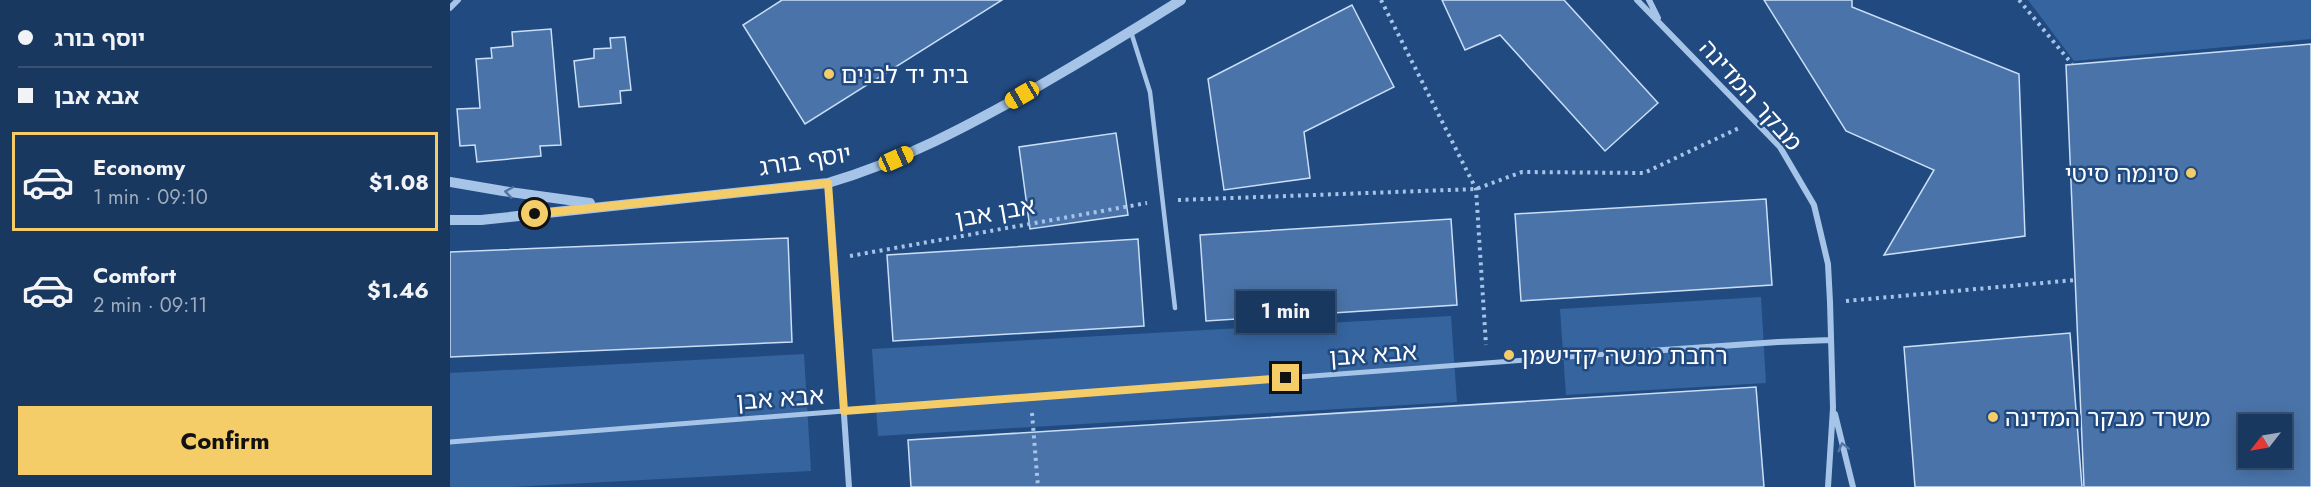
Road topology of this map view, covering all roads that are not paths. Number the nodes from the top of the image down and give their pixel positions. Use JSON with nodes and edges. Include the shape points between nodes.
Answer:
{"nodes":[{"id":1,"x":458,"y":0,"type":"edge"},
{"id":2,"x":1181,"y":0,"type":"edge"},
{"id":3,"x":1637,"y":0,"type":"edge"},
{"id":4,"x":1649,"y":0,"type":"edge"},
{"id":5,"x":450,"y":8,"type":"edge"},
{"id":6,"x":1661,"y":24,"type":"junction"},
{"id":7,"x":1131,"y":32,"type":"junction"},
{"id":8,"x":450,"y":182,"type":"edge"},
{"id":9,"x":828,"y":183,"type":"junction"},
{"id":10,"x":609,"y":205,"type":"junction"},
{"id":11,"x":450,"y":220,"type":"edge"},
{"id":12,"x":1175,"y":308,"type":"dead end"},
{"id":13,"x":1831,"y":340,"type":"junction"},
{"id":14,"x":1621,"y":353,"type":"joint"},
{"id":15,"x":1286,"y":378,"type":"joint"},
{"id":16,"x":1833,"y":408,"type":"junction"},
{"id":17,"x":844,"y":411,"type":"junction"},
{"id":18,"x":450,"y":442,"type":"edge"},
{"id":19,"x":849,"y":487,"type":"edge"},
{"id":20,"x":1828,"y":487,"type":"edge"},
{"id":21,"x":1853,"y":487,"type":"edge"}],
"edges":[{"from":1,"to":5,"type":"street"},
{"from":2,"to":7,"type":"street","name":"יוסף בורג"},
{"from":3,"to":6,"type":"street","name":"מבקר המדינה"},
{"from":4,"to":6,"type":"street","name":"מבקר המדינה"},
{"from":6,"to":13,"type":"street","name":"מבקר המדינה","via":[[1780,147],[1814,205],[1828,264]]},
{"from":7,"to":9,"type":"street","name":"יוסף בורג","via":[[965,128],[865,172]]},
{"from":7,"to":12,"type":"lane","via":[[1150,92]]},
{"from":10,"to":8,"type":"street","name":"יוסף בורג","one_way":true},
{"from":9,"to":10,"type":"street","name":"יוסף בורג"},
{"from":9,"to":17,"type":"street"},
{"from":10,"to":11,"type":"street","name":"יוסף בורג","via":[[482,220]]},
{"from":13,"to":14,"type":"street","name":"אבא אבן"},
{"from":13,"to":16,"type":"street","name":"מבקר המדינה"},
{"from":14,"to":15,"type":"street","name":"אבא אבן"},
{"from":15,"to":17,"type":"street","name":"אבא אבן"},
{"from":16,"to":20,"type":"street","name":"מבקר המדינה"},
{"from":21,"to":16,"type":"street","name":"מבקר המדינה","one_way":true},
{"from":17,"to":18,"type":"street","name":"אבא אבן"},
{"from":17,"to":19,"type":"street"}]}
